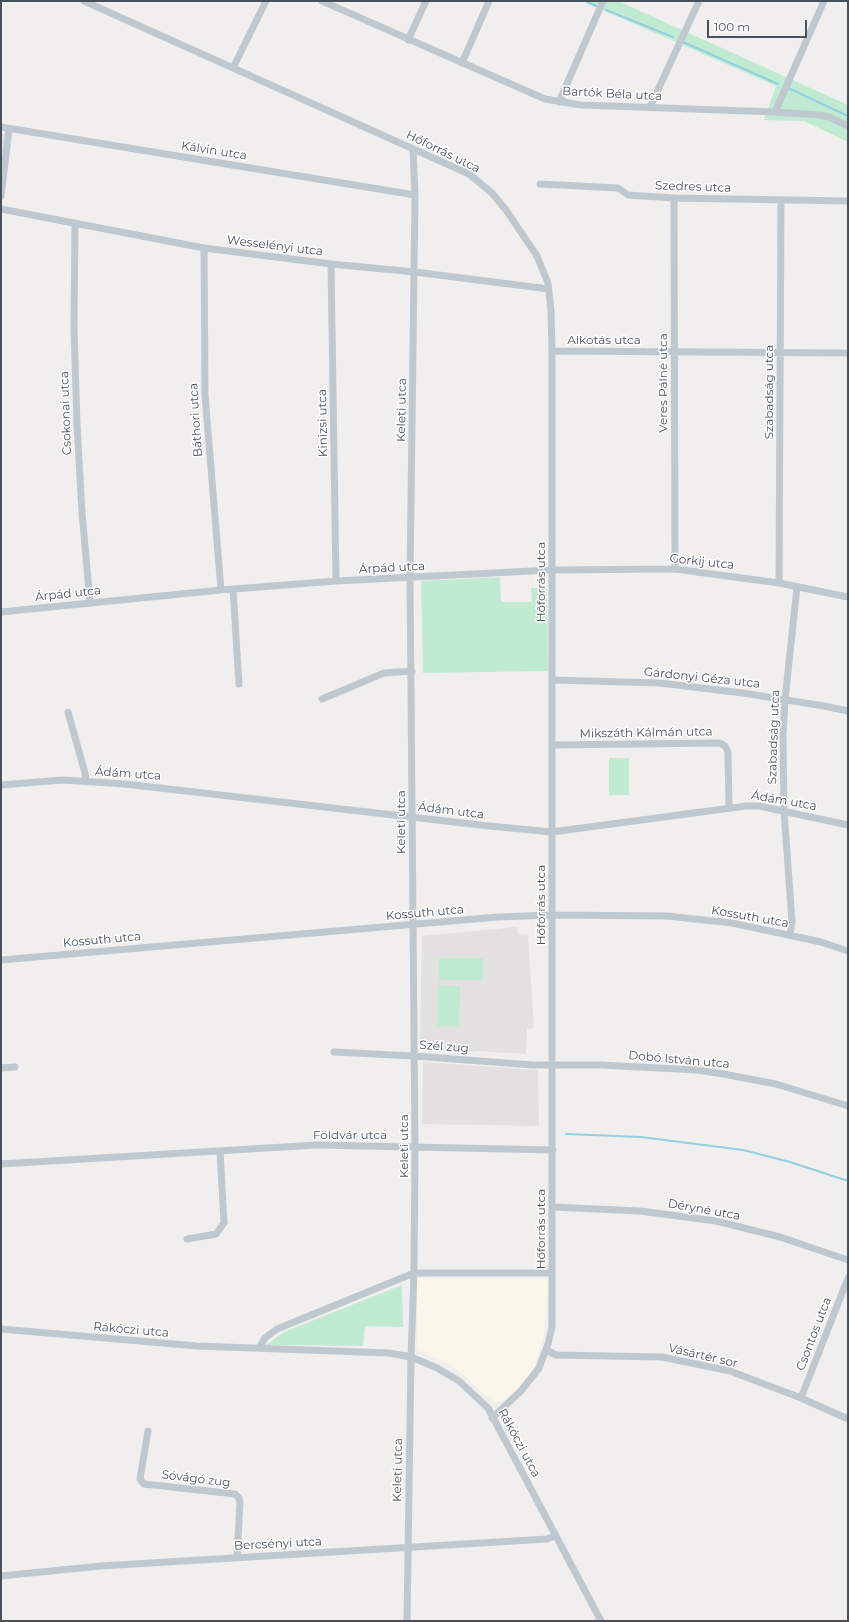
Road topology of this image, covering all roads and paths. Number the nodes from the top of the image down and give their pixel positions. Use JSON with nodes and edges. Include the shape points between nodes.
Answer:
{"nodes":[{"id":1,"x":84,"y":1,"type":"edge"},
{"id":2,"x":266,"y":1,"type":"edge"},
{"id":3,"x":322,"y":1,"type":"edge"},
{"id":4,"x":426,"y":1,"type":"edge"},
{"id":5,"x":489,"y":1,"type":"edge"},
{"id":6,"x":603,"y":1,"type":"edge"},
{"id":7,"x":699,"y":1,"type":"edge"},
{"id":8,"x":824,"y":1,"type":"edge"},
{"id":9,"x":408,"y":40,"type":"junction"},
{"id":10,"x":462,"y":63,"type":"junction"},
{"id":11,"x":233,"y":68,"type":"junction"},
{"id":12,"x":558,"y":102,"type":"junction"},
{"id":13,"x":650,"y":107,"type":"junction"},
{"id":14,"x":775,"y":112,"type":"junction"},
{"id":15,"x":848,"y":126,"type":"edge"},
{"id":16,"x":5,"y":128,"type":"edge"},
{"id":17,"x":413,"y":149,"type":"junction"},
{"id":18,"x":540,"y":184,"type":"dead end"},
{"id":19,"x":415,"y":195,"type":"junction"},
{"id":20,"x":1,"y":196,"type":"edge"},
{"id":21,"x":674,"y":198,"type":"junction"},
{"id":22,"x":781,"y":200,"type":"junction"},
{"id":23,"x":848,"y":201,"type":"edge"},
{"id":24,"x":1,"y":209,"type":"edge"},
{"id":25,"x":75,"y":223,"type":"junction"},
{"id":26,"x":204,"y":248,"type":"junction"},
{"id":27,"x":332,"y":264,"type":"junction"},
{"id":28,"x":414,"y":272,"type":"junction"},
{"id":29,"x":549,"y":289,"type":"junction"},
{"id":30,"x":552,"y":351,"type":"junction"},
{"id":31,"x":673,"y":351,"type":"junction"},
{"id":32,"x":781,"y":353,"type":"junction"},
{"id":33,"x":848,"y":353,"type":"edge"},
{"id":34,"x":675,"y":569,"type":"junction"},
{"id":35,"x":551,"y":570,"type":"junction"},
{"id":36,"x":410,"y":578,"type":"junction"},
{"id":37,"x":336,"y":581,"type":"junction"},
{"id":38,"x":779,"y":583,"type":"junction"},
{"id":39,"x":797,"y":587,"type":"junction"},
{"id":40,"x":233,"y":589,"type":"junction"},
{"id":41,"x":221,"y":590,"type":"junction"},
{"id":42,"x":848,"y":597,"type":"edge"},
{"id":43,"x":90,"y":602,"type":"junction"},
{"id":44,"x":1,"y":612,"type":"edge"},
{"id":45,"x":412,"y":671,"type":"junction"},
{"id":46,"x":552,"y":680,"type":"junction"},
{"id":47,"x":239,"y":684,"type":"dead end"},
{"id":48,"x":322,"y":699,"type":"dead end"},
{"id":49,"x":785,"y":700,"type":"junction"},
{"id":50,"x":848,"y":711,"type":"edge"},
{"id":51,"x":68,"y":712,"type":"dead end"},
{"id":52,"x":552,"y":745,"type":"junction"},
{"id":53,"x":86,"y":782,"type":"junction"},
{"id":54,"x":1,"y":784,"type":"edge"},
{"id":55,"x":729,"y":808,"type":"junction"},
{"id":56,"x":784,"y":811,"type":"junction"},
{"id":57,"x":412,"y":817,"type":"junction"},
{"id":58,"x":848,"y":824,"type":"edge"},
{"id":59,"x":552,"y":832,"type":"junction"},
{"id":60,"x":552,"y":915,"type":"junction"},
{"id":61,"x":413,"y":925,"type":"junction"},
{"id":62,"x":790,"y":935,"type":"junction"},
{"id":63,"x":848,"y":951,"type":"edge"},
{"id":64,"x":1,"y":960,"type":"edge"},
{"id":65,"x":334,"y":1052,"type":"dead end"},
{"id":66,"x":414,"y":1056,"type":"junction"},
{"id":67,"x":552,"y":1064,"type":"junction"},
{"id":68,"x":15,"y":1067,"type":"dead end"},
{"id":69,"x":1,"y":1068,"type":"edge"},
{"id":70,"x":848,"y":1106,"type":"edge"},
{"id":71,"x":415,"y":1146,"type":"junction"},
{"id":72,"x":553,"y":1150,"type":"junction"},
{"id":73,"x":220,"y":1151,"type":"junction"},
{"id":74,"x":1,"y":1164,"type":"edge"},
{"id":75,"x":552,"y":1207,"type":"junction"},
{"id":76,"x":187,"y":1239,"type":"dead end"},
{"id":77,"x":848,"y":1260,"type":"edge"},
{"id":78,"x":414,"y":1273,"type":"junction"},
{"id":79,"x":552,"y":1273,"type":"junction"},
{"id":80,"x":848,"y":1278,"type":"edge"},
{"id":81,"x":1,"y":1329,"type":"edge"},
{"id":82,"x":259,"y":1348,"type":"junction"},
{"id":83,"x":546,"y":1350,"type":"junction"},
{"id":84,"x":411,"y":1357,"type":"junction"},
{"id":85,"x":801,"y":1398,"type":"junction"},
{"id":86,"x":492,"y":1418,"type":"junction"},
{"id":87,"x":848,"y":1419,"type":"edge"},
{"id":88,"x":148,"y":1431,"type":"dead end"},
{"id":89,"x":555,"y":1536,"type":"junction"},
{"id":90,"x":408,"y":1547,"type":"junction"},
{"id":91,"x":237,"y":1557,"type":"junction"},
{"id":92,"x":1,"y":1576,"type":"edge"},
{"id":93,"x":407,"y":1621,"type":"edge"},
{"id":94,"x":601,"y":1621,"type":"edge"}],
"edges":[{"from":1,"to":11,"type":"street","name":"Hőforrás utca"},
{"from":2,"to":11,"type":"street"},
{"from":3,"to":9,"type":"street","name":"Bartók Béla utca"},
{"from":4,"to":9,"type":"street"},
{"from":5,"to":10,"type":"street"},
{"from":6,"to":12,"type":"street"},
{"from":7,"to":13,"type":"street"},
{"from":8,"to":14,"type":"street"},
{"from":9,"to":10,"type":"street","name":"Bartók Béla utca"},
{"from":10,"to":12,"type":"street","name":"Bartók Béla utca","via":[[533,95]]},
{"from":11,"to":17,"type":"street","name":"Hőforrás utca"},
{"from":12,"to":13,"type":"street","name":"Bartók Béla utca"},
{"from":13,"to":14,"type":"street","name":"Bartók Béla utca"},
{"from":14,"to":15,"type":"street","name":"Bartók Béla utca","via":[[824,116]]},
{"from":16,"to":19,"type":"street","name":"Kálvin utca"},
{"from":16,"to":20,"type":"street","name":"Kálvin utca"},
{"from":17,"to":19,"type":"street","name":"Keleti utca"},
{"from":17,"to":29,"type":"street","name":"Hőforrás utca","via":[[469,174],[492,193],[533,250]]},
{"from":18,"to":21,"type":"street","name":"Szedres utca","via":[[618,188],[628,195]]},
{"from":19,"to":28,"type":"street","name":"Keleti utca"},
{"from":21,"to":22,"type":"street","name":"Szedres utca"},
{"from":21,"to":31,"type":"street","name":"Veres Pálné utca"},
{"from":22,"to":23,"type":"street","name":"Szedres utca"},
{"from":22,"to":32,"type":"street","name":"Szabadság utca"},
{"from":24,"to":25,"type":"street","name":"Wesselényi utca"},
{"from":25,"to":26,"type":"street","name":"Wesselényi utca"},
{"from":25,"to":43,"type":"street","name":"Csokonai utca","via":[[74,327],[77,424]]},
{"from":26,"to":27,"type":"street","name":"Wesselényi utca"},
{"from":26,"to":41,"type":"street","name":"Báthori utca","via":[[205,395]]},
{"from":27,"to":28,"type":"street","name":"Wesselényi utca"},
{"from":27,"to":37,"type":"street","name":"Kinizsi utca"},
{"from":28,"to":29,"type":"street","name":"Wesselényi utca"},
{"from":28,"to":36,"type":"street","name":"Keleti utca"},
{"from":29,"to":30,"type":"street","name":"Hőforrás utca"},
{"from":30,"to":31,"type":"street","name":"Alkotás utca"},
{"from":30,"to":35,"type":"street","name":"Hőforrás utca"},
{"from":31,"to":32,"type":"street","name":"Alkotás utca"},
{"from":31,"to":34,"type":"street","name":"Veres Pálné utca"},
{"from":32,"to":33,"type":"street","name":"Alkotás utca"},
{"from":32,"to":38,"type":"street","name":"Szabadság utca"},
{"from":34,"to":35,"type":"street","name":"Gorkij utca"},
{"from":34,"to":38,"type":"street","name":"Gorkij utca"},
{"from":35,"to":36,"type":"street","name":"Árpád utca"},
{"from":35,"to":46,"type":"street","name":"Hőforrás utca"},
{"from":36,"to":37,"type":"street","name":"Árpád utca"},
{"from":36,"to":45,"type":"street","name":"Keleti utca"},
{"from":37,"to":40,"type":"street","name":"Árpád utca"},
{"from":38,"to":39,"type":"street","name":"Gorkij utca"},
{"from":39,"to":42,"type":"street","name":"Gorkij utca"},
{"from":39,"to":49,"type":"street","name":"Szabadság utca"},
{"from":40,"to":41,"type":"street","name":"Árpád utca"},
{"from":40,"to":47,"type":"street"},
{"from":41,"to":43,"type":"street","name":"Árpád utca"},
{"from":43,"to":44,"type":"street","name":"Árpád utca"},
{"from":45,"to":48,"type":"street","via":[[384,673]]},
{"from":45,"to":57,"type":"street","name":"Keleti utca"},
{"from":46,"to":49,"type":"street","name":"Gárdonyi Géza utca","via":[[660,683]]},
{"from":46,"to":52,"type":"street","name":"Hőforrás utca"},
{"from":49,"to":50,"type":"street","name":"Gárdonyi Géza utca"},
{"from":49,"to":56,"type":"street","name":"Szabadság utca"},
{"from":51,"to":53,"type":"street"},
{"from":52,"to":55,"type":"street","name":"Mikszáth Kálmán utca","via":[[720,743],[728,752]]},
{"from":52,"to":59,"type":"street","name":"Hőforrás utca"},
{"from":53,"to":54,"type":"street","name":"Ádám utca","via":[[63,780]]},
{"from":53,"to":57,"type":"street","name":"Ádám utca","via":[[166,788]]},
{"from":55,"to":56,"type":"street","name":"Ádám utca","via":[[752,806]]},
{"from":55,"to":59,"type":"street","name":"Ádám utca"},
{"from":56,"to":58,"type":"street","name":"Ádám utca"},
{"from":56,"to":62,"type":"street","name":"Szabadság utca","via":[[792,922]]},
{"from":57,"to":59,"type":"street","name":"Ádám utca"},
{"from":57,"to":61,"type":"street","name":"Keleti utca"},
{"from":59,"to":60,"type":"street","name":"Hőforrás utca"},
{"from":60,"to":61,"type":"street","name":"Kossuth utca"},
{"from":60,"to":62,"type":"street","name":"Kossuth utca","via":[[667,916],[732,923]]},
{"from":60,"to":67,"type":"street","name":"Hőforrás utca"},
{"from":61,"to":64,"type":"street","name":"Kossuth utca"},
{"from":61,"to":66,"type":"street","name":"Keleti utca"},
{"from":62,"to":63,"type":"street","name":"Kossuth utca"},
{"from":65,"to":66,"type":"street","name":"Szél zug"},
{"from":66,"to":67,"type":"street","name":"Szél zug","via":[[533,1065]]},
{"from":66,"to":71,"type":"street","name":"Keleti utca"},
{"from":67,"to":70,"type":"street","name":"Dobó István utca","via":[[697,1070],[776,1084]]},
{"from":67,"to":72,"type":"street","name":"Hőforrás utca"},
{"from":68,"to":69,"type":"street"},
{"from":71,"to":72,"type":"street","name":"Földvár utca"},
{"from":71,"to":73,"type":"street","name":"Földvár utca","via":[[317,1145]]},
{"from":71,"to":78,"type":"street","name":"Keleti utca"},
{"from":72,"to":75,"type":"street","name":"Hőforrás utca"},
{"from":73,"to":74,"type":"street","name":"Földvár utca"},
{"from":73,"to":76,"type":"street","via":[[224,1223],[216,1234]]},
{"from":75,"to":77,"type":"street","name":"Déryné utca","via":[[640,1211],[716,1221],[780,1237]]},
{"from":75,"to":79,"type":"street","name":"Hőforrás utca"},
{"from":78,"to":79,"type":"street"},
{"from":78,"to":82,"type":"street","via":[[277,1329],[265,1338]]},
{"from":78,"to":84,"type":"street","name":"Keleti utca"},
{"from":79,"to":83,"type":"street","name":"Hőforrás utca","via":[[552,1327]]},
{"from":80,"to":85,"type":"street","name":"Csontos utca"},
{"from":81,"to":82,"type":"street","name":"Rákóczi utca","via":[[131,1341]]},
{"from":82,"to":84,"type":"street","name":"Rákóczi utca","via":[[389,1353]]},
{"from":83,"to":85,"type":"street","name":"Vásártér sor","via":[[556,1355],[662,1357],[730,1371]]},
{"from":83,"to":86,"type":"street","name":"Hőforrás utca","via":[[532,1378]]},
{"from":84,"to":86,"type":"street","name":"Rákóczi utca","via":[[437,1368],[459,1382],[488,1408]]},
{"from":84,"to":90,"type":"street","name":"Keleti utca"},
{"from":85,"to":87,"type":"street","name":"Vásártér sor"},
{"from":86,"to":89,"type":"street","name":"Rákóczi utca"},
{"from":88,"to":91,"type":"street","name":"Sóvágó zug","via":[[140,1479],[144,1484],[235,1494],[239,1498]]},
{"from":89,"to":90,"type":"street","name":"Bercsényi utca","via":[[547,1539]]},
{"from":89,"to":94,"type":"street","name":"Rákóczi utca"},
{"from":90,"to":91,"type":"street","name":"Bercsényi utca"},
{"from":90,"to":93,"type":"street","name":"Keleti utca"},
{"from":91,"to":92,"type":"street","name":"Bercsényi utca"}]}
